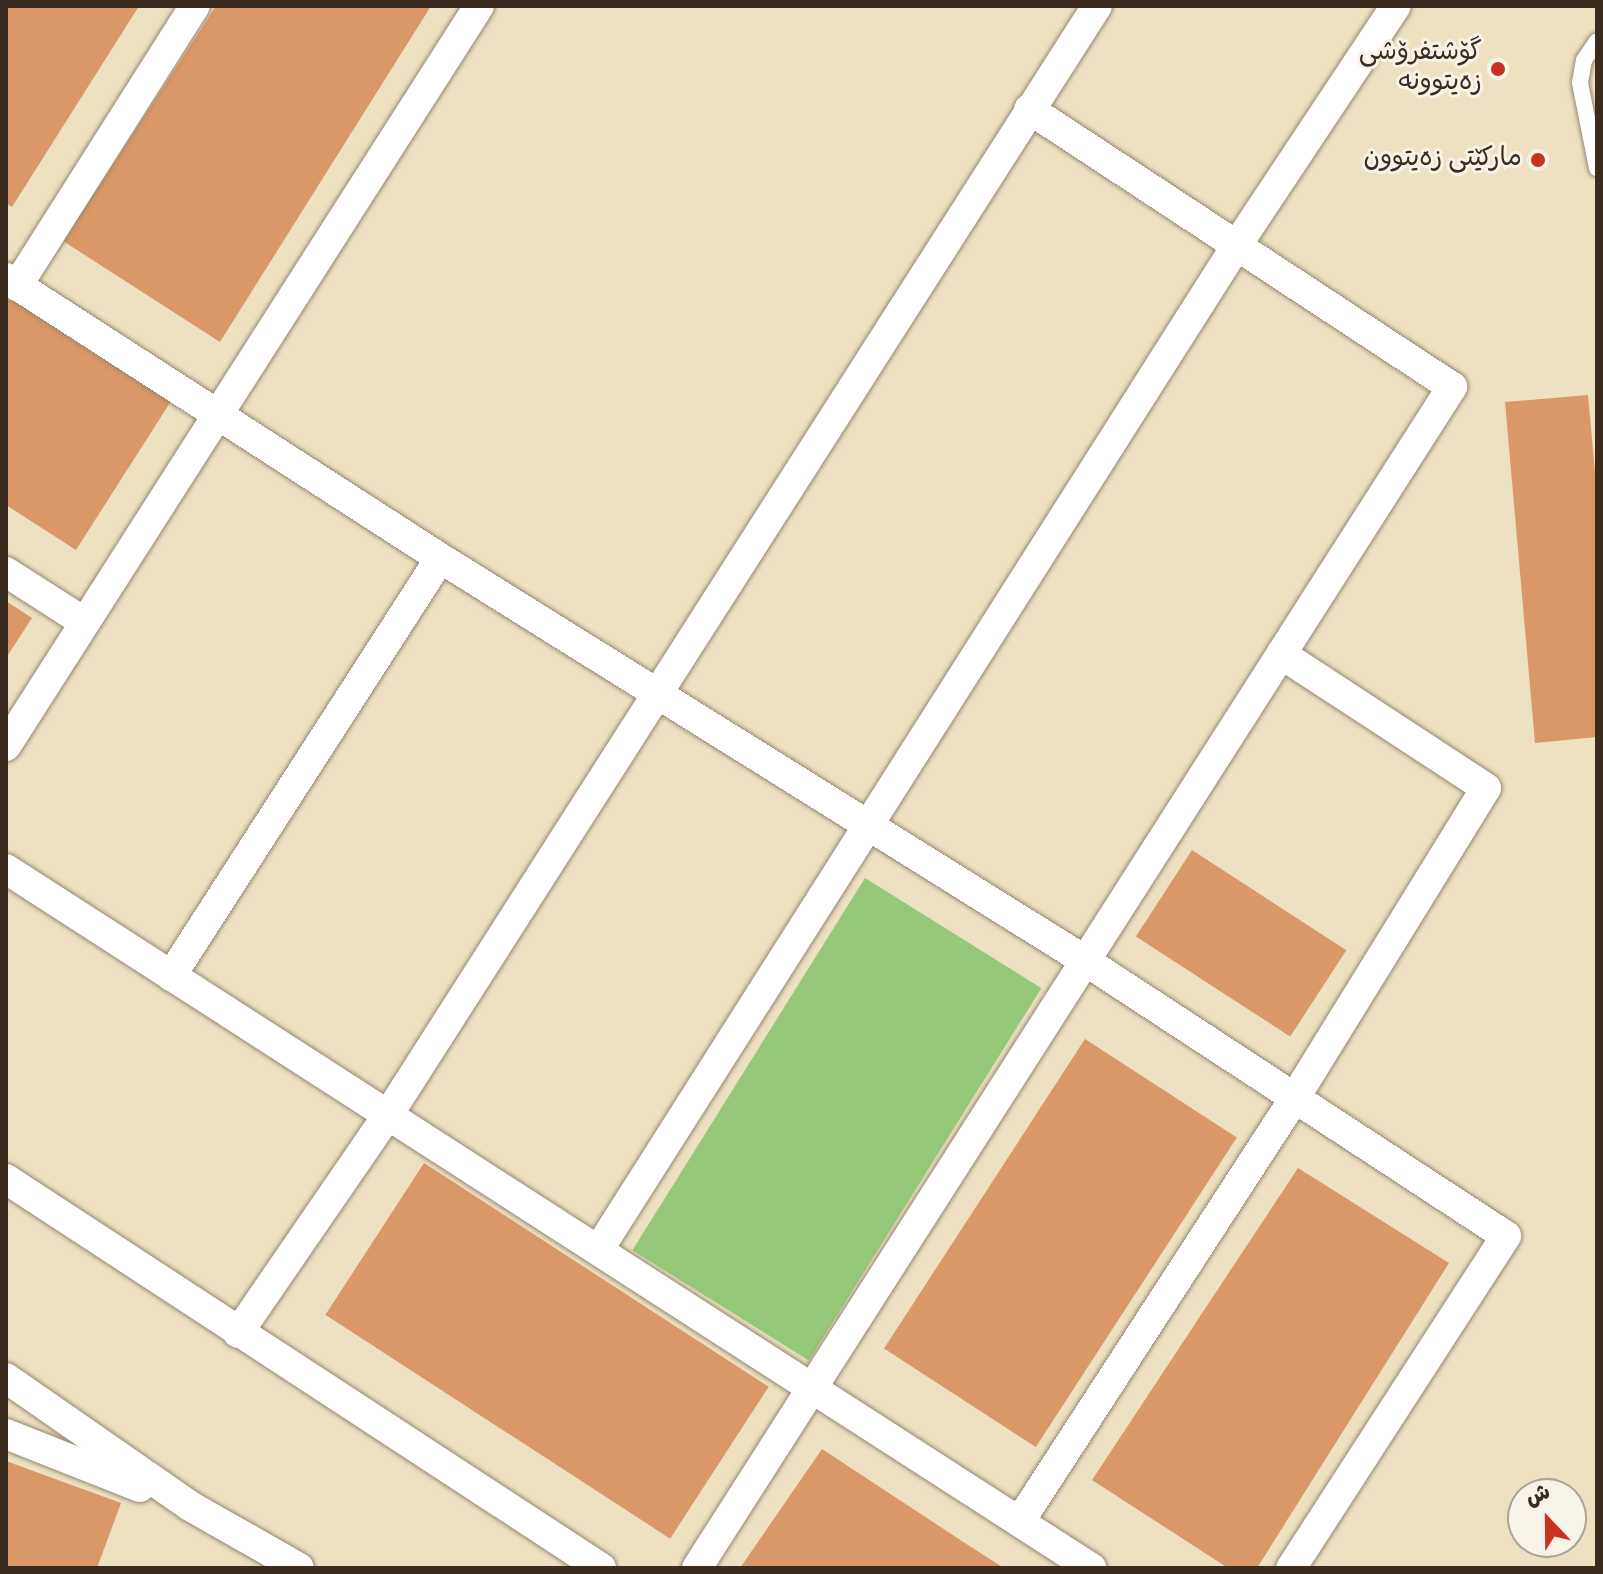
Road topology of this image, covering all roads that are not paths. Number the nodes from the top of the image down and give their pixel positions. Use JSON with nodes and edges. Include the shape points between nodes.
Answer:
{"nodes":[{"id":1,"x":195,"y":6,"type":"edge"},
{"id":2,"x":479,"y":6,"type":"edge"},
{"id":3,"x":1097,"y":6,"type":"edge"},
{"id":4,"x":1396,"y":6,"type":"edge"},
{"id":5,"x":1597,"y":41,"type":"edge"},
{"id":6,"x":1029,"y":109,"type":"junction"},
{"id":7,"x":1597,"y":168,"type":"edge"},
{"id":8,"x":1237,"y":245,"type":"junction"},
{"id":9,"x":12,"y":282,"type":"edge"},
{"id":10,"x":221,"y":412,"type":"junction"},
{"id":11,"x":440,"y":558,"type":"junction"},
{"id":12,"x":6,"y":572,"type":"edge"},
{"id":13,"x":84,"y":622,"type":"junction"},
{"id":14,"x":1281,"y":654,"type":"junction"},
{"id":15,"x":657,"y":693,"type":"junction"},
{"id":16,"x":6,"y":746,"type":"edge"},
{"id":17,"x":871,"y":827,"type":"junction"},
{"id":18,"x":6,"y":869,"type":"edge"},
{"id":19,"x":1084,"y":960,"type":"junction"},
{"id":20,"x":171,"y":976,"type":"junction"},
{"id":21,"x":1294,"y":1099,"type":"junction"},
{"id":22,"x":388,"y":1115,"type":"junction"},
{"id":23,"x":6,"y":1179,"type":"edge"},
{"id":24,"x":599,"y":1249,"type":"junction"},
{"id":25,"x":238,"y":1333,"type":"junction"},
{"id":26,"x":6,"y":1378,"type":"edge"},
{"id":27,"x":810,"y":1387,"type":"junction"},
{"id":28,"x":6,"y":1434,"type":"edge"},
{"id":29,"x":190,"y":1506,"type":"junction"},
{"id":30,"x":1020,"y":1521,"type":"junction"},
{"id":31,"x":299,"y":1568,"type":"edge"},
{"id":32,"x":601,"y":1568,"type":"edge"},
{"id":33,"x":697,"y":1568,"type":"edge"},
{"id":34,"x":1091,"y":1568,"type":"edge"},
{"id":35,"x":1291,"y":1568,"type":"edge"}],
"edges":[{"from":1,"to":9,"type":"street"},
{"from":2,"to":10,"type":"street"},
{"from":3,"to":6,"type":"street"},
{"from":4,"to":8,"type":"street"},
{"from":5,"to":7,"type":"lane","via":[[1584,60],[1580,83]]},
{"from":6,"to":8,"type":"street"},
{"from":6,"to":15,"type":"street"},
{"from":8,"to":14,"type":"street","via":[[1452,387]]},
{"from":8,"to":17,"type":"street"},
{"from":9,"to":10,"type":"street"},
{"from":10,"to":11,"type":"street"},
{"from":10,"to":13,"type":"street"},
{"from":11,"to":15,"type":"street"},
{"from":11,"to":20,"type":"street"},
{"from":12,"to":13,"type":"street"},
{"from":13,"to":16,"type":"street"},
{"from":14,"to":19,"type":"street"},
{"from":14,"to":21,"type":"street","via":[[1486,788]]},
{"from":15,"to":17,"type":"street"},
{"from":15,"to":22,"type":"street"},
{"from":17,"to":19,"type":"street"},
{"from":17,"to":24,"type":"street"},
{"from":18,"to":20,"type":"street"},
{"from":19,"to":21,"type":"street"},
{"from":19,"to":27,"type":"street"},
{"from":20,"to":22,"type":"street"},
{"from":21,"to":30,"type":"street"},
{"from":21,"to":35,"type":"street","via":[[1506,1236]]},
{"from":22,"to":24,"type":"street"},
{"from":22,"to":25,"type":"street"},
{"from":23,"to":25,"type":"street"},
{"from":24,"to":27,"type":"street"},
{"from":25,"to":32,"type":"street"},
{"from":26,"to":29,"type":"street"},
{"from":27,"to":30,"type":"street"},
{"from":27,"to":33,"type":"street"},
{"from":28,"to":29,"type":"street"},
{"from":29,"to":31,"type":"street"},
{"from":30,"to":34,"type":"street"}]}
